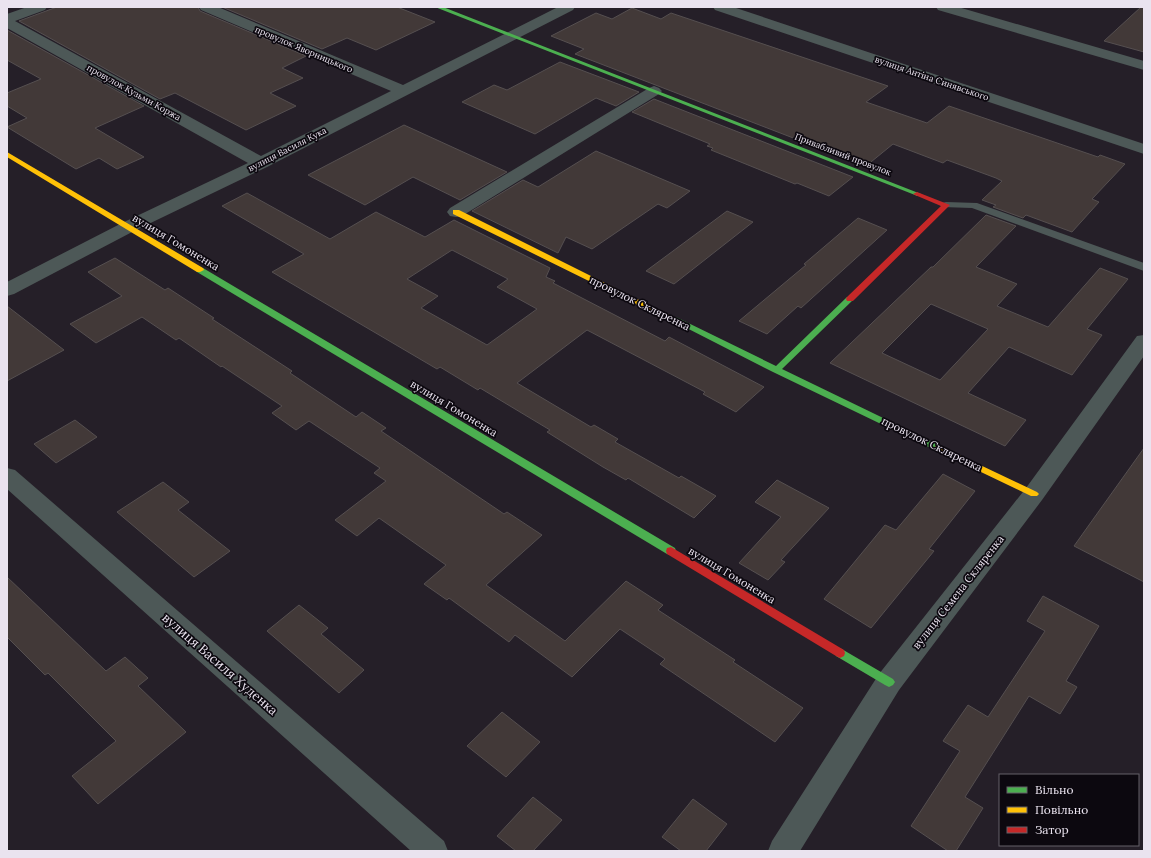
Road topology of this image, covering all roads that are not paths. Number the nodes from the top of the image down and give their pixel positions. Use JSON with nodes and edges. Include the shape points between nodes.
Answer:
{"nodes":[{"id":1,"x":40,"y":7,"type":"edge"},
{"id":2,"x":206,"y":7,"type":"edge"},
{"id":3,"x":438,"y":7,"type":"edge"},
{"id":4,"x":568,"y":7,"type":"edge"},
{"id":5,"x":720,"y":7,"type":"edge"},
{"id":6,"x":943,"y":7,"type":"edge"},
{"id":7,"x":7,"y":19,"type":"edge"},
{"id":8,"x":7,"y":22,"type":"edge"},
{"id":9,"x":512,"y":36,"type":"junction"},
{"id":10,"x":1144,"y":66,"type":"edge"},
{"id":11,"x":401,"y":90,"type":"junction"},
{"id":12,"x":654,"y":90,"type":"junction"},
{"id":13,"x":1144,"y":149,"type":"edge"},
{"id":14,"x":7,"y":154,"type":"edge"},
{"id":15,"x":261,"y":162,"type":"junction"},
{"id":16,"x":946,"y":205,"type":"junction"},
{"id":17,"x":456,"y":212,"type":"joint"},
{"id":18,"x":128,"y":227,"type":"junction"},
{"id":19,"x":1144,"y":267,"type":"edge"},
{"id":20,"x":7,"y":290,"type":"edge"},
{"id":21,"x":1144,"y":341,"type":"edge"},
{"id":22,"x":776,"y":370,"type":"junction"},
{"id":23,"x":7,"y":476,"type":"edge"},
{"id":24,"x":1034,"y":494,"type":"junction"},
{"id":25,"x":888,"y":682,"type":"junction"},
{"id":26,"x":433,"y":851,"type":"edge"},
{"id":27,"x":783,"y":851,"type":"edge"}],
"edges":[{"from":1,"to":7,"type":"street"},
{"from":2,"to":11,"type":"street","name":"провулок Яворницького"},
{"from":3,"to":9,"type":"street","name":"Привабливий провулок"},
{"from":4,"to":9,"type":"street","name":"вулиця Василя Кука"},
{"from":5,"to":13,"type":"street","name":"вулиця Антіна Синявського"},
{"from":6,"to":10,"type":"street"},
{"from":8,"to":15,"type":"street","name":"провулок Кузьми Коржа"},
{"from":9,"to":11,"type":"street","name":"вулиця Василя Кука"},
{"from":9,"to":12,"type":"street","name":"Привабливий провулок"},
{"from":11,"to":15,"type":"street","name":"вулиця Василя Кука"},
{"from":12,"to":16,"type":"street","name":"Привабливий провулок"},
{"from":12,"to":17,"type":"street","name":"провулок Скляренка"},
{"from":14,"to":18,"type":"street","name":"вулиця Гомоненка"},
{"from":15,"to":18,"type":"street","name":"вулиця Василя Кука"},
{"from":16,"to":19,"type":"lane","via":[[973,205]]},
{"from":16,"to":22,"type":"street"},
{"from":17,"to":22,"type":"street","name":"провулок Скляренка"},
{"from":18,"to":20,"type":"street","name":"вулиця Василя Кука"},
{"from":18,"to":25,"type":"street","name":"вулиця Гомоненка"},
{"from":21,"to":24,"type":"street","name":"вулиця Семена Скляренка"},
{"from":22,"to":24,"type":"street","name":"провулок Скляренка"},
{"from":23,"to":26,"type":"street","name":"вулиця Василя Худенка"},
{"from":24,"to":25,"type":"street","name":"вулиця Семена Скляренка"},
{"from":25,"to":27,"type":"street","name":"вулиця Семена Скляренка"}]}
